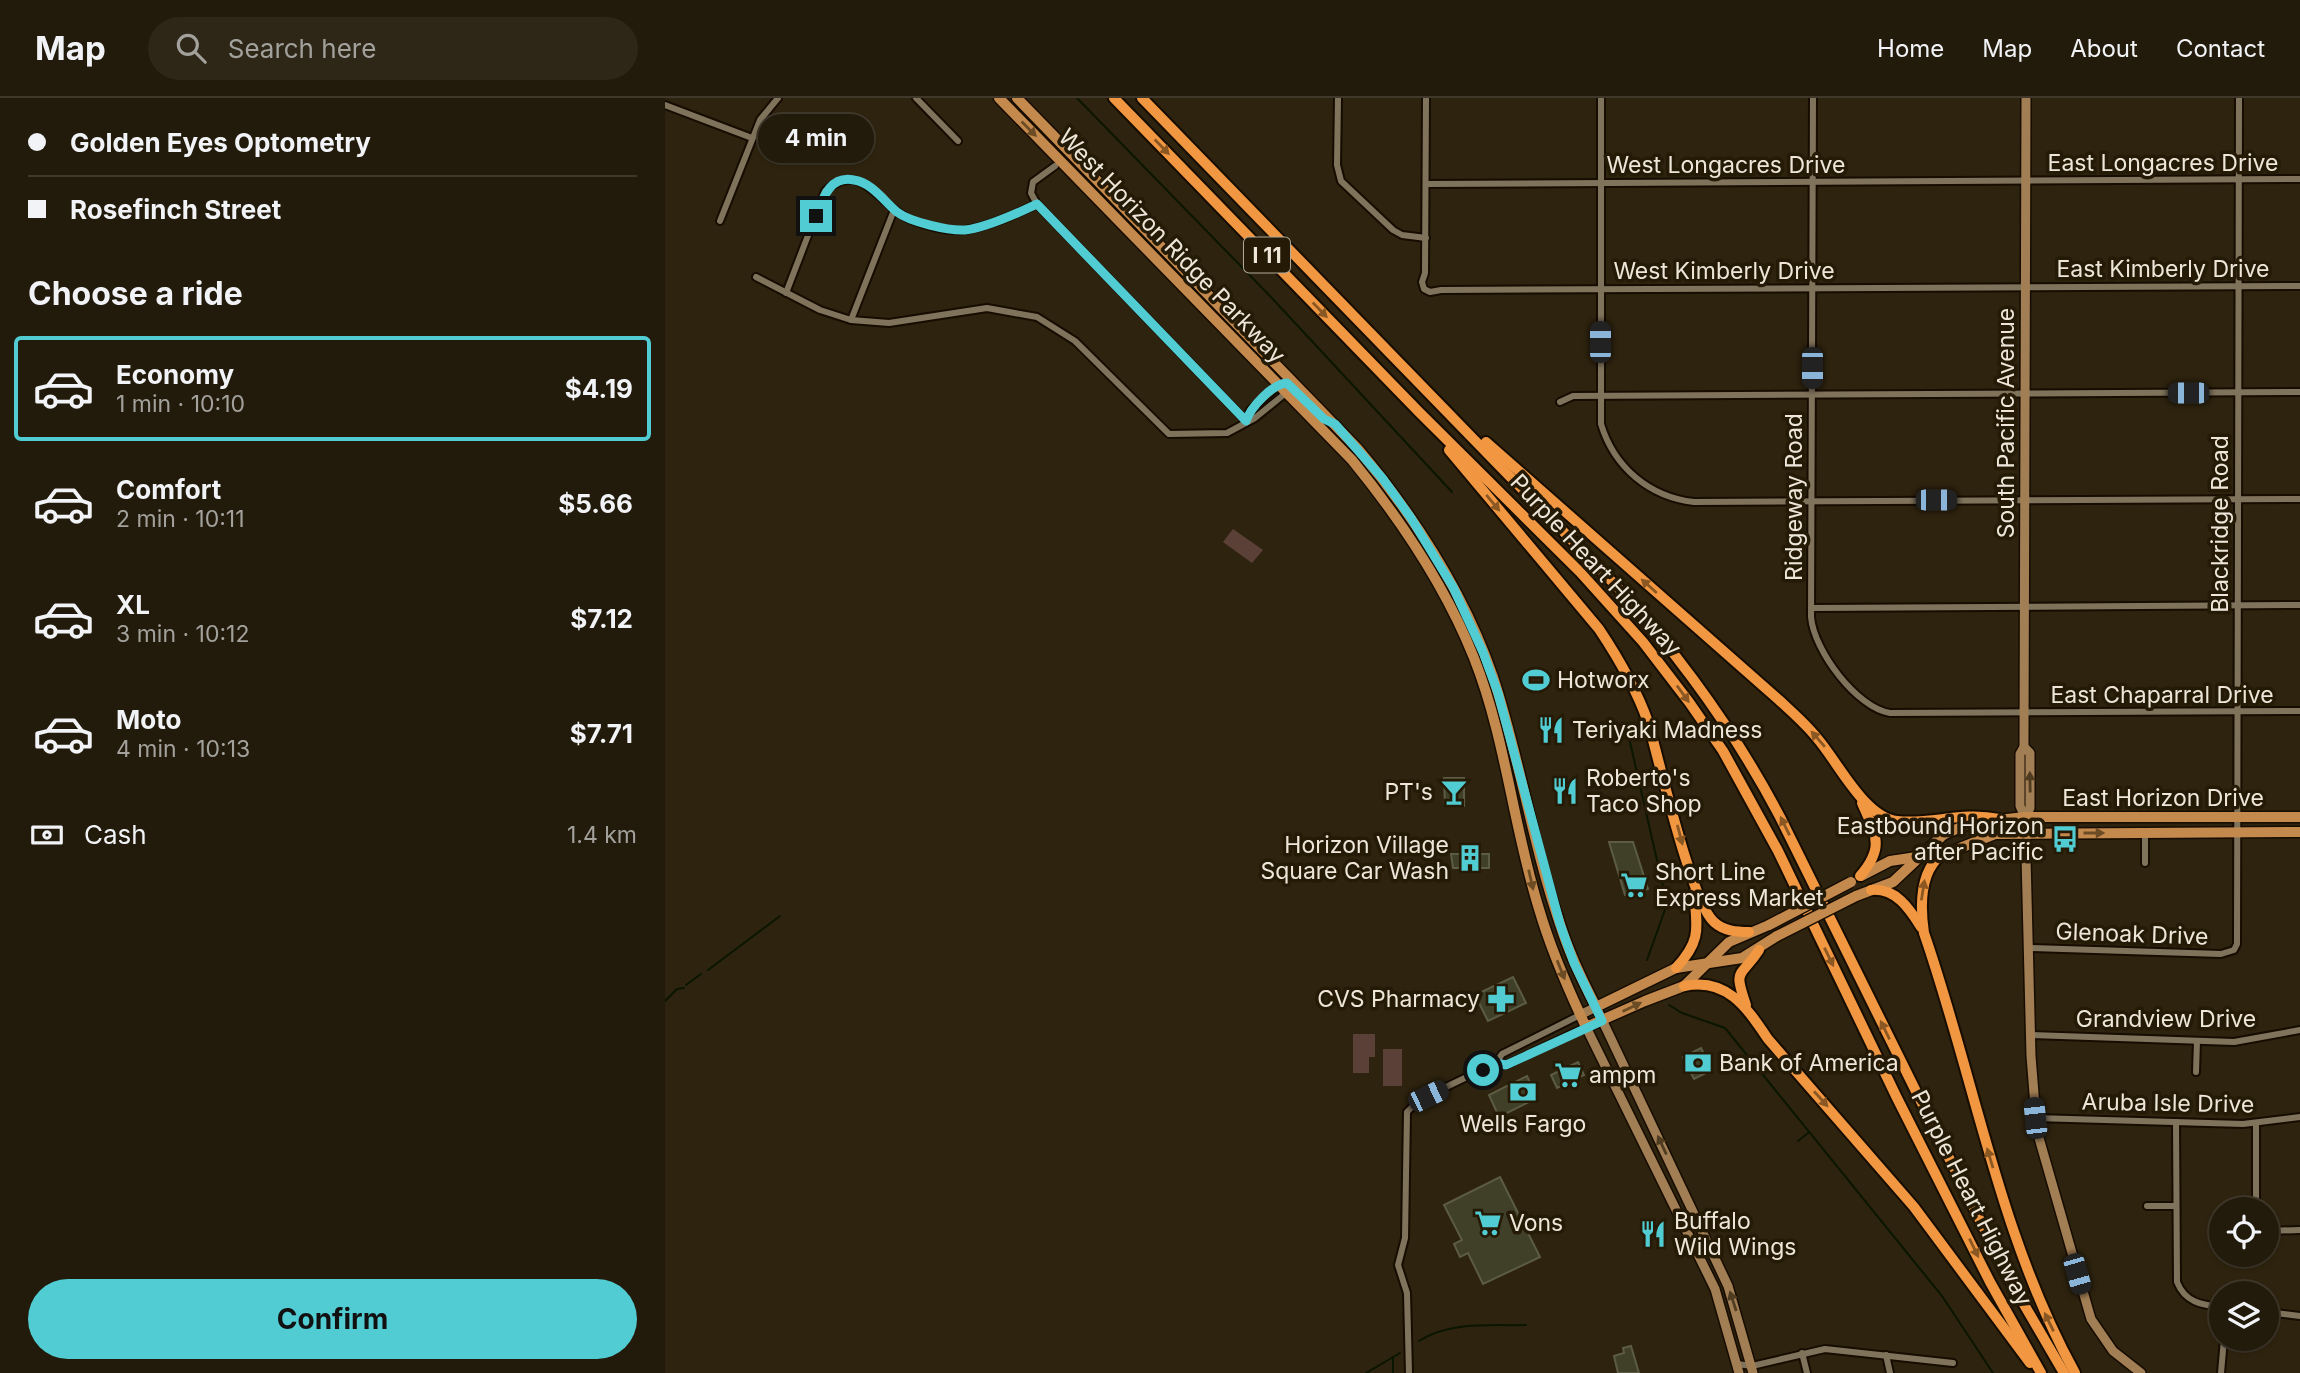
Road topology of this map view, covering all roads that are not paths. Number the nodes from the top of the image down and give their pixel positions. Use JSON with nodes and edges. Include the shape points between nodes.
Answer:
{"nodes":[{"id":1,"x":778,"y":98,"type":"edge"},
{"id":2,"x":916,"y":98,"type":"edge"},
{"id":3,"x":999,"y":98,"type":"edge"},
{"id":4,"x":1017,"y":98,"type":"edge"},
{"id":5,"x":1114,"y":98,"type":"edge"},
{"id":6,"x":1142,"y":98,"type":"edge"},
{"id":7,"x":1338,"y":98,"type":"edge"},
{"id":8,"x":1426,"y":98,"type":"edge"},
{"id":9,"x":1601,"y":98,"type":"edge"},
{"id":10,"x":1813,"y":98,"type":"edge"},
{"id":11,"x":2026,"y":98,"type":"edge"},
{"id":12,"x":2239,"y":98,"type":"edge"},
{"id":13,"x":665,"y":105,"type":"edge"},
{"id":14,"x":1052,"y":133,"type":"junction"},
{"id":15,"x":752,"y":138,"type":"junction"},
{"id":16,"x":958,"y":141,"type":"dead end"},
{"id":17,"x":1058,"y":163,"type":"junction"},
{"id":18,"x":2300,"y":179,"type":"edge"},
{"id":19,"x":2239,"y":180,"type":"junction"},
{"id":20,"x":1813,"y":181,"type":"junction"},
{"id":21,"x":2026,"y":181,"type":"junction"},
{"id":22,"x":1601,"y":183,"type":"junction"},
{"id":23,"x":1426,"y":184,"type":"junction"},
{"id":24,"x":1037,"y":204,"type":"junction"},
{"id":25,"x":894,"y":209,"type":"junction"},
{"id":26,"x":720,"y":221,"type":"dead end"},
{"id":27,"x":1426,"y":238,"type":"junction"},
{"id":28,"x":756,"y":277,"type":"dead end"},
{"id":29,"x":2238,"y":286,"type":"junction"},
{"id":30,"x":2300,"y":286,"type":"edge"},
{"id":31,"x":2025,"y":287,"type":"junction"},
{"id":32,"x":1813,"y":288,"type":"junction"},
{"id":33,"x":1600,"y":289,"type":"junction"},
{"id":34,"x":786,"y":293,"type":"junction"},
{"id":35,"x":851,"y":320,"type":"junction"},
{"id":36,"x":1414,"y":377,"type":"junction"},
{"id":37,"x":1284,"y":388,"type":"junction"},
{"id":38,"x":2238,"y":392,"type":"junction"},
{"id":39,"x":2300,"y":392,"type":"edge"},
{"id":40,"x":1812,"y":394,"type":"junction"},
{"id":41,"x":2025,"y":394,"type":"junction"},
{"id":42,"x":1600,"y":395,"type":"junction"},
{"id":43,"x":1560,"y":402,"type":"dead end"},
{"id":44,"x":1419,"y":412,"type":"junction"},
{"id":45,"x":1246,"y":421,"type":"junction"},
{"id":46,"x":1335,"y":424,"type":"junction"},
{"id":47,"x":2238,"y":499,"type":"junction"},
{"id":48,"x":2300,"y":499,"type":"edge"},
{"id":49,"x":2025,"y":500,"type":"junction"},
{"id":50,"x":1812,"y":501,"type":"junction"},
{"id":51,"x":1409,"y":515,"type":"junction"},
{"id":52,"x":1398,"y":521,"type":"junction"},
{"id":53,"x":2238,"y":605,"type":"junction"},
{"id":54,"x":2300,"y":605,"type":"edge"},
{"id":55,"x":2024,"y":606,"type":"junction"},
{"id":56,"x":1811,"y":608,"type":"junction"},
{"id":57,"x":1455,"y":617,"type":"junction"},
{"id":58,"x":1479,"y":642,"type":"junction"},
{"id":59,"x":1871,"y":708,"type":"joint"},
{"id":60,"x":2300,"y":711,"type":"edge"},
{"id":61,"x":2237,"y":712,"type":"junction"},
{"id":62,"x":2024,"y":713,"type":"junction"},
{"id":63,"x":1501,"y":726,"type":"junction"},
{"id":64,"x":1859,"y":793,"type":"junction"},
{"id":65,"x":2025,"y":817,"type":"junction"},
{"id":66,"x":2237,"y":817,"type":"junction"},
{"id":67,"x":2300,"y":817,"type":"edge"},
{"id":68,"x":1999,"y":819,"type":"junction"},
{"id":69,"x":1535,"y":832,"type":"junction"},
{"id":70,"x":2145,"y":832,"type":"junction"},
{"id":71,"x":2238,"y":832,"type":"junction"},
{"id":72,"x":2300,"y":832,"type":"edge"},
{"id":73,"x":2026,"y":833,"type":"junction"},
{"id":74,"x":1521,"y":835,"type":"junction"},
{"id":75,"x":1942,"y":854,"type":"junction"},
{"id":76,"x":1921,"y":857,"type":"junction"},
{"id":77,"x":2145,"y":863,"type":"dead end"},
{"id":78,"x":1855,"y":879,"type":"junction"},
{"id":79,"x":1693,"y":880,"type":"junction"},
{"id":80,"x":1871,"y":890,"type":"junction"},
{"id":81,"x":1749,"y":932,"type":"junction"},
{"id":82,"x":1924,"y":933,"type":"junction"},
{"id":83,"x":2029,"y":948,"type":"junction"},
{"id":84,"x":1759,"y":950,"type":"junction"},
{"id":85,"x":2234,"y":950,"type":"joint"},
{"id":86,"x":1710,"y":963,"type":"junction"},
{"id":87,"x":1676,"y":968,"type":"junction"},
{"id":88,"x":1684,"y":986,"type":"junction"},
{"id":89,"x":1596,"y":1007,"type":"junction"},
{"id":90,"x":1747,"y":1008,"type":"junction"},
{"id":91,"x":1580,"y":1015,"type":"junction"},
{"id":92,"x":1602,"y":1021,"type":"junction"},
{"id":93,"x":1586,"y":1027,"type":"junction"},
{"id":94,"x":2300,"y":1030,"type":"edge"},
{"id":95,"x":2031,"y":1035,"type":"junction"},
{"id":96,"x":2197,"y":1041,"type":"junction"},
{"id":97,"x":1496,"y":1063,"type":"junction"},
{"id":98,"x":2196,"y":1072,"type":"dead end"},
{"id":99,"x":2300,"y":1117,"type":"edge"},
{"id":100,"x":2035,"y":1118,"type":"junction"},
{"id":101,"x":2176,"y":1122,"type":"junction"},
{"id":102,"x":2256,"y":1124,"type":"junction"},
{"id":103,"x":1686,"y":1195,"type":"junction"},
{"id":104,"x":2256,"y":1197,"type":"edge"},
{"id":105,"x":1674,"y":1202,"type":"junction"},
{"id":106,"x":2147,"y":1206,"type":"dead end"},
{"id":107,"x":2176,"y":1206,"type":"junction"},
{"id":108,"x":2300,"y":1230,"type":"edge"},
{"id":109,"x":2279,"y":1231,"type":"edge"},
{"id":110,"x":2209,"y":1305,"type":"edge"},
{"id":111,"x":2279,"y":1314,"type":"edge"},
{"id":112,"x":2300,"y":1316,"type":"edge"},
{"id":113,"x":2223,"y":1351,"type":"edge"},
{"id":114,"x":1802,"y":1353,"type":"junction"},
{"id":115,"x":1886,"y":1355,"type":"junction"},
{"id":116,"x":1953,"y":1363,"type":"dead end"},
{"id":117,"x":1738,"y":1368,"type":"edge"},
{"id":118,"x":1752,"y":1370,"type":"edge"},
{"id":119,"x":2040,"y":1372,"type":"edge"},
{"id":120,"x":1409,"y":1373,"type":"edge"},
{"id":121,"x":1807,"y":1373,"type":"edge"},
{"id":122,"x":1890,"y":1373,"type":"edge"},
{"id":123,"x":2064,"y":1373,"type":"edge"},
{"id":124,"x":2075,"y":1373,"type":"edge"},
{"id":125,"x":2141,"y":1373,"type":"edge"},
{"id":126,"x":2221,"y":1373,"type":"edge"}],
"edges":[{"from":1,"to":15,"type":"street"},
{"from":2,"to":16,"type":"street"},
{"from":3,"to":17,"type":"main road","name":"West Horizon Ridge Parkway","one_way":true},
{"from":4,"to":14,"type":"main road","name":"West Horizon Ridge Parkway"},
{"from":5,"to":44,"type":"highway","name":"Purple Heart Highway","number":"I 11","one_way":true},
{"from":6,"to":36,"type":"highway","name":"Purple Heart Highway","number":"I 11"},
{"from":7,"to":27,"type":"street","via":[[1341,181],[1393,230]]},
{"from":8,"to":23,"type":"street"},
{"from":9,"to":22,"type":"street"},
{"from":10,"to":20,"type":"street","name":"Ridgeway Road"},
{"from":11,"to":21,"type":"street","name":"South Pacific Avenue"},
{"from":12,"to":19,"type":"street","name":"Blackridge Road"},
{"from":13,"to":15,"type":"street"},
{"from":14,"to":17,"type":"main road","via":[[1060,149]]},
{"from":14,"to":46,"type":"main road","name":"West Horizon Ridge Parkway"},
{"from":15,"to":26,"type":"street"},
{"from":17,"to":24,"type":"street","via":[[1033,182],[1031,193]]},
{"from":17,"to":37,"type":"main road","name":"West Horizon Ridge Parkway","via":[[1069,168]]},
{"from":18,"to":19,"type":"street","name":"East Longacres Drive"},
{"from":19,"to":21,"type":"street","name":"East Longacres Drive"},
{"from":19,"to":29,"type":"street","name":"Blackridge Road"},
{"from":20,"to":21,"type":"street","name":"West Longacres Drive"},
{"from":20,"to":22,"type":"street","name":"West Longacres Drive"},
{"from":20,"to":32,"type":"street","name":"Ridgeway Road"},
{"from":21,"to":31,"type":"street","name":"South Pacific Avenue"},
{"from":22,"to":23,"type":"street","name":"West Longacres Drive"},
{"from":22,"to":33,"type":"street"},
{"from":23,"to":27,"type":"street"},
{"from":24,"to":25,"type":"street","via":[[965,230],[910,219]]},
{"from":24,"to":45,"type":"street"},
{"from":25,"to":34,"type":"street","via":[[856,180],[835,183],[825,191]]},
{"from":25,"to":35,"type":"street"},
{"from":27,"to":33,"type":"street","name":"West Kimberly Drive","via":[[1424,289],[1430,292]]},
{"from":28,"to":34,"type":"street"},
{"from":29,"to":30,"type":"street","name":"East Kimberly Drive"},
{"from":29,"to":31,"type":"street","name":"East Kimberly Drive"},
{"from":29,"to":38,"type":"street","name":"Blackridge Road"},
{"from":31,"to":32,"type":"street","name":"West Kimberly Drive"},
{"from":31,"to":41,"type":"street","name":"South Pacific Avenue"},
{"from":32,"to":33,"type":"street","name":"West Kimberly Drive"},
{"from":32,"to":40,"type":"street","name":"Ridgeway Road"},
{"from":33,"to":42,"type":"street"},
{"from":34,"to":35,"type":"street"},
{"from":35,"to":45,"type":"street","via":[[889,323],[987,308],[1037,317],[1075,341],[1169,434],[1227,433]]},
{"from":64,"to":36,"type":"highway","one_way":true,"via":[[1815,735],[1779,700]]},
{"from":123,"to":36,"type":"highway","name":"Purple Heart Highway","number":"I 11","one_way":true,"via":[[2008,1277],[1780,817],[1733,734],[1674,652],[1624,594]]},
{"from":37,"to":45,"type":"street","via":[[1255,418]]},
{"from":37,"to":46,"type":"main road","via":[[1290,385]]},
{"from":37,"to":52,"type":"main road","name":"West Horizon Ridge Parkway","via":[[1352,460]]},
{"from":38,"to":39,"type":"street"},
{"from":38,"to":41,"type":"street"},
{"from":38,"to":47,"type":"street","name":"Blackridge Road"},
{"from":40,"to":41,"type":"street"},
{"from":40,"to":42,"type":"street"},
{"from":40,"to":50,"type":"street","name":"Ridgeway Road"},
{"from":41,"to":49,"type":"street","name":"South Pacific Avenue"},
{"from":42,"to":43,"type":"street","via":[[1573,396]]},
{"from":42,"to":50,"type":"street","via":[[1604,435],[1615,456],[1656,492],[1694,502]]},
{"from":44,"to":79,"type":"highway","one_way":true,"via":[[1599,629],[1623,666],[1648,722]]},
{"from":44,"to":119,"type":"highway","name":"Purple Heart Highway","number":"I 11","one_way":true,"via":[[1616,610],[1669,674],[1723,751],[1778,851],[1990,1282]]},
{"from":46,"to":51,"type":"main road","name":"West Horizon Ridge Parkway"},
{"from":47,"to":48,"type":"street"},
{"from":47,"to":49,"type":"street"},
{"from":47,"to":53,"type":"street","name":"Blackridge Road"},
{"from":49,"to":50,"type":"street"},
{"from":49,"to":55,"type":"street","name":"South Pacific Avenue"},
{"from":50,"to":56,"type":"street","name":"Ridgeway Road"},
{"from":51,"to":52,"type":"main road"},
{"from":51,"to":58,"type":"main road","name":"West Horizon Ridge Parkway","via":[[1453,587]]},
{"from":52,"to":57,"type":"main road","name":"West Horizon Ridge Parkway"},
{"from":53,"to":54,"type":"street"},
{"from":53,"to":55,"type":"street"},
{"from":53,"to":61,"type":"street","name":"Blackridge Road"},
{"from":55,"to":56,"type":"street"},
{"from":55,"to":62,"type":"street","name":"South Pacific Avenue"},
{"from":56,"to":59,"type":"street","name":"Ridgeway Road","via":[[1813,631],[1821,647],[1858,698]]},
{"from":57,"to":58,"type":"main road","via":[[1463,617],[1471,636]]},
{"from":57,"to":63,"type":"main road","name":"West Horizon Ridge Parkway"},
{"from":58,"to":63,"type":"main road","name":"West Horizon Ridge Parkway"},
{"from":59,"to":62,"type":"street","name":"East Chaparral Drive","via":[[1891,713]]},
{"from":60,"to":61,"type":"street","name":"East Chaparral Drive"},
{"from":61,"to":62,"type":"street","name":"East Chaparral Drive"},
{"from":61,"to":66,"type":"street","name":"Blackridge Road"},
{"from":62,"to":65,"type":"street","name":"South Pacific Avenue","via":[[2024,747],[2030,753],[2030,808]]},
{"from":63,"to":69,"type":"main road","name":"West Horizon Ridge Parkway"},
{"from":63,"to":74,"type":"main road","name":"West Horizon Ridge Parkway"},
{"from":64,"to":68,"type":"highway","via":[[1878,813],[1896,821],[1977,814]]},
{"from":64,"to":78,"type":"highway","via":[[1877,841],[1873,860]]},
{"from":65,"to":66,"type":"main road","name":"East Horizon Drive"},
{"from":65,"to":68,"type":"main road","name":"East Horizon Drive"},
{"from":65,"to":73,"type":"street","name":"South Pacific Avenue"},
{"from":66,"to":67,"type":"main road","name":"East Horizon Drive"},
{"from":66,"to":71,"type":"street","name":"Blackridge Road"},
{"from":68,"to":76,"type":"main road","name":"East Horizon Drive","via":[[1952,829]]},
{"from":69,"to":74,"type":"main road"},
{"from":69,"to":89,"type":"main road","name":"West Horizon Ridge Parkway","via":[[1560,924]]},
{"from":70,"to":71,"type":"main road","name":"East Horizon Drive"},
{"from":73,"to":70,"type":"main road","name":"East Horizon Drive","one_way":true},
{"from":70,"to":77,"type":"street"},
{"from":71,"to":72,"type":"main road","name":"East Horizon Drive"},
{"from":71,"to":85,"type":"street","name":"Blackridge Road"},
{"from":73,"to":75,"type":"main road","name":"East Horizon Drive","via":[[1990,835]]},
{"from":73,"to":83,"type":"street","name":"South Pacific Avenue"},
{"from":74,"to":91,"type":"main road","name":"West Horizon Ridge Parkway","one_way":true,"via":[[1539,910]]},
{"from":75,"to":76,"type":"main road","name":"East Horizon Drive"},
{"from":82,"to":75,"type":"highway","one_way":true,"via":[[1924,882]]},
{"from":76,"to":78,"type":"main road","name":"East Horizon Drive","via":[[1890,861]]},
{"from":76,"to":80,"type":"main road","name":"East Horizon Drive","via":[[1893,882]]},
{"from":78,"to":81,"type":"main road","name":"East Horizon Drive","bridge":true},
{"from":79,"to":81,"type":"highway","via":[[1713,921],[1731,931]]},
{"from":79,"to":87,"type":"highway","via":[[1697,937]]},
{"from":80,"to":82,"type":"highway","via":[[1895,895]]},
{"from":80,"to":84,"type":"main road","name":"East Horizon Drive","bridge":true,"via":[[1777,936]]},
{"from":81,"to":86,"type":"main road","name":"East Horizon Drive","via":[[1729,942]]},
{"from":124,"to":82,"type":"highway","one_way":true,"via":[[2017,1246]]},
{"from":83,"to":85,"type":"street","name":"Glenoak Drive","via":[[2221,954]]},
{"from":83,"to":95,"type":"street","name":"South Pacific Avenue"},
{"from":84,"to":86,"type":"main road"},
{"from":84,"to":90,"type":"highway","via":[[1738,980]]},
{"from":86,"to":87,"type":"main road"},
{"from":86,"to":88,"type":"main road","name":"East Horizon Drive"},
{"from":87,"to":89,"type":"main road"},
{"from":88,"to":90,"type":"highway","via":[[1716,986]]},
{"from":92,"to":88,"type":"main road","one_way":true},
{"from":89,"to":91,"type":"street"},
{"from":89,"to":92,"type":"street","name":"West Horizon Ridge Parkway"},
{"from":90,"to":119,"type":"highway","one_way":true,"via":[[1768,1039],[1914,1206]]},
{"from":91,"to":93,"type":"main road","name":"West Horizon Ridge Parkway"},
{"from":91,"to":97,"type":"street","via":[[1502,1054]]},
{"from":92,"to":93,"type":"main road"},
{"from":103,"to":92,"type":"street","name":"West Horizon Ridge Parkway","one_way":true},
{"from":93,"to":97,"type":"street","via":[[1506,1065]]},
{"from":93,"to":105,"type":"street"},
{"from":94,"to":96,"type":"street","name":"Grandview Drive","via":[[2250,1042]]},
{"from":95,"to":96,"type":"street","name":"Grandview Drive"},
{"from":95,"to":100,"type":"street","name":"South Pacific Avenue"},
{"from":96,"to":98,"type":"street"},
{"from":97,"to":120,"type":"street","via":[[1419,1100],[1407,1112],[1405,1238],[1398,1265],[1406,1293]]},
{"from":99,"to":102,"type":"street","name":"Aruba Isle Drive"},
{"from":100,"to":101,"type":"street","name":"Aruba Isle Drive"},
{"from":100,"to":125,"type":"street","name":"South Pacific Avenue","via":[[2087,1310],[2107,1344]]},
{"from":101,"to":102,"type":"street","name":"Aruba Isle Drive"},
{"from":101,"to":107,"type":"street"},
{"from":102,"to":104,"type":"street"},
{"from":103,"to":105,"type":"street"},
{"from":118,"to":103,"type":"street","name":"West Horizon Ridge Parkway","one_way":true,"via":[[1728,1286]]},
{"from":105,"to":117,"type":"street","via":[[1715,1289]]},
{"from":106,"to":107,"type":"street"},
{"from":107,"to":110,"type":"street","via":[[2177,1282],[2184,1295]]},
{"from":108,"to":109,"type":"street"},
{"from":111,"to":112,"type":"street"},
{"from":113,"to":126,"type":"street"},
{"from":114,"to":115,"type":"street","via":[[1825,1349]]},
{"from":114,"to":118,"type":"street"},
{"from":114,"to":121,"type":"street"},
{"from":115,"to":116,"type":"street"},
{"from":115,"to":122,"type":"street"},
{"from":117,"to":118,"type":"street"}]}
